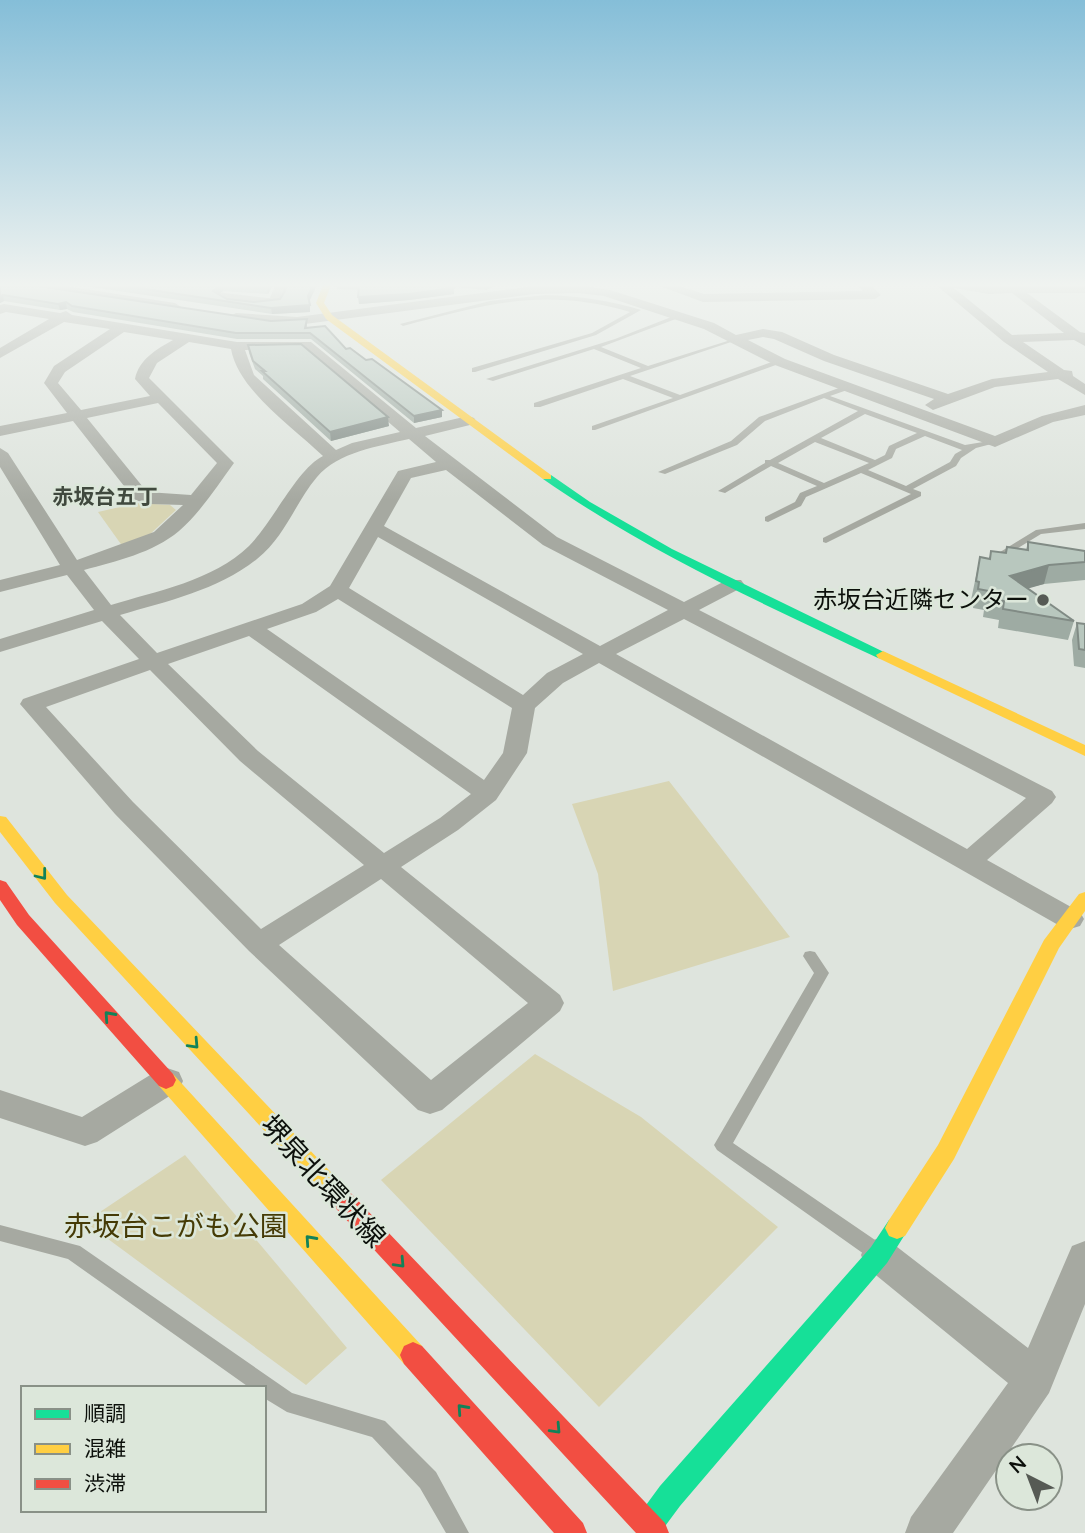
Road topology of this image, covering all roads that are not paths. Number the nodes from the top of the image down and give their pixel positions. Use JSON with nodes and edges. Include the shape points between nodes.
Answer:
{"nodes":[{"id":1,"x":79,"y":357,"type":"edge"},
{"id":2,"x":157,"y":357,"type":"edge"},
{"id":3,"x":239,"y":357,"type":"edge"},
{"id":4,"x":320,"y":357,"type":"edge"},
{"id":5,"x":382,"y":357,"type":"edge"},
{"id":6,"x":519,"y":357,"type":"edge"},
{"id":7,"x":563,"y":357,"type":"edge"},
{"id":8,"x":619,"y":357,"type":"edge"},
{"id":9,"x":682,"y":357,"type":"edge"},
{"id":10,"x":769,"y":357,"type":"edge"},
{"id":11,"x":826,"y":357,"type":"edge"},
{"id":12,"x":1034,"y":357,"type":"edge"},
{"id":13,"x":780,"y":362,"type":"junction"},
{"id":14,"x":648,"y":368,"type":"junction"},
{"id":15,"x":475,"y":370,"type":"dead end"},
{"id":16,"x":1085,"y":373,"type":"edge"},
{"id":17,"x":1061,"y":375,"type":"junction"},
{"id":18,"x":623,"y":376,"type":"junction"},
{"id":19,"x":490,"y":379,"type":"dead end"},
{"id":20,"x":847,"y":387,"type":"junction"},
{"id":21,"x":1085,"y":391,"type":"edge"},
{"id":22,"x":824,"y":396,"type":"junction"},
{"id":23,"x":162,"y":398,"type":"junction"},
{"id":24,"x":680,"y":398,"type":"junction"},
{"id":25,"x":947,"y":399,"type":"junction"},
{"id":26,"x":537,"y":405,"type":"dead end"},
{"id":27,"x":1085,"y":410,"type":"edge"},
{"id":28,"x":865,"y":411,"type":"junction"},
{"id":29,"x":916,"y":413,"type":"junction"},
{"id":30,"x":77,"y":415,"type":"junction"},
{"id":31,"x":468,"y":421,"type":"junction"},
{"id":32,"x":596,"y":428,"type":"dead end"},
{"id":33,"x":0,"y":431,"type":"edge"},
{"id":34,"x":412,"y":433,"type":"junction"},
{"id":35,"x":925,"y":433,"type":"junction"},
{"id":36,"x":813,"y":438,"type":"junction"},
{"id":37,"x":995,"y":442,"type":"junction"},
{"id":38,"x":974,"y":446,"type":"junction"},
{"id":39,"x":0,"y":453,"type":"edge"},
{"id":40,"x":333,"y":456,"type":"junction"},
{"id":41,"x":768,"y":462,"type":"junction"},
{"id":42,"x":876,"y":463,"type":"junction"},
{"id":43,"x":449,"y":464,"type":"junction"},
{"id":44,"x":861,"y":470,"type":"junction"},
{"id":45,"x":662,"y":472,"type":"dead end"},
{"id":46,"x":825,"y":486,"type":"junction"},
{"id":47,"x":906,"y":489,"type":"junction"},
{"id":48,"x":722,"y":491,"type":"dead end"},
{"id":49,"x":194,"y":500,"type":"junction"},
{"id":50,"x":768,"y":519,"type":"dead end"},
{"id":51,"x":1085,"y":526,"type":"edge"},
{"id":52,"x":375,"y":528,"type":"junction"},
{"id":53,"x":826,"y":540,"type":"dead end"},
{"id":54,"x":987,"y":563,"type":"edge"},
{"id":55,"x":71,"y":567,"type":"junction"},
{"id":56,"x":734,"y":584,"type":"junction"},
{"id":57,"x":0,"y":586,"type":"edge"},
{"id":58,"x":338,"y":590,"type":"junction"},
{"id":59,"x":680,"y":611,"type":"junction"},
{"id":60,"x":106,"y":613,"type":"junction"},
{"id":61,"x":253,"y":629,"type":"junction"},
{"id":62,"x":0,"y":646,"type":"edge"},
{"id":63,"x":599,"y":653,"type":"junction"},
{"id":64,"x":154,"y":662,"type":"junction"},
{"id":65,"x":524,"y":706,"type":"junction"},
{"id":66,"x":1085,"y":751,"type":"edge"},
{"id":67,"x":487,"y":794,"type":"junction"},
{"id":68,"x":0,"y":821,"type":"edge"},
{"id":69,"x":969,"y":862,"type":"junction"},
{"id":70,"x":383,"y":866,"type":"junction"},
{"id":71,"x":0,"y":886,"type":"edge"},
{"id":72,"x":1085,"y":898,"type":"edge"},
{"id":73,"x":1070,"y":919,"type":"junction"},
{"id":74,"x":259,"y":944,"type":"junction"},
{"id":75,"x":810,"y":956,"type":"dead end"},
{"id":76,"x":167,"y":1082,"type":"junction"},
{"id":77,"x":0,"y":1104,"type":"edge"},
{"id":78,"x":0,"y":1233,"type":"edge"},
{"id":79,"x":879,"y":1255,"type":"junction"},
{"id":80,"x":1085,"y":1258,"type":"edge"},
{"id":81,"x":1035,"y":1379,"type":"junction"},
{"id":82,"x":264,"y":1386,"type":"edge"},
{"id":83,"x":266,"y":1387,"type":"edge"},
{"id":84,"x":648,"y":1531,"type":"edge"},
{"id":85,"x":458,"y":1533,"type":"edge"},
{"id":86,"x":573,"y":1533,"type":"edge"},
{"id":87,"x":927,"y":1533,"type":"edge"}],
"edges":[{"from":1,"to":30,"type":"street","via":[[53,374],[51,383]]},
{"from":2,"to":23,"type":"street","via":[[149,362],[142,379]]},
{"from":3,"to":40,"type":"street","via":[[248,377]]},
{"from":4,"to":34,"type":"street"},
{"from":5,"to":31,"type":"street"},
{"from":6,"to":15,"type":"lane"},
{"from":7,"to":19,"type":"lane"},
{"from":8,"to":14,"type":"lane"},
{"from":9,"to":14,"type":"lane"},
{"from":10,"to":13,"type":"street"},
{"from":11,"to":25,"type":"street"},
{"from":12,"to":17,"type":"street"},
{"from":13,"to":20,"type":"street"},
{"from":13,"to":24,"type":"lane"},
{"from":14,"to":18,"type":"lane"},
{"from":16,"to":17,"type":"street"},
{"from":17,"to":21,"type":"street"},
{"from":17,"to":25,"type":"street","via":[[992,383]]},
{"from":18,"to":24,"type":"lane"},
{"from":18,"to":26,"type":"lane"},
{"from":20,"to":22,"type":"lane"},
{"from":20,"to":29,"type":"street"},
{"from":22,"to":28,"type":"lane"},
{"from":22,"to":45,"type":"lane","via":[[762,419],[734,443]]},
{"from":23,"to":30,"type":"street"},
{"from":23,"to":49,"type":"street","via":[[226,463]]},
{"from":24,"to":32,"type":"lane"},
{"from":25,"to":29,"type":"street"},
{"from":27,"to":37,"type":"street","via":[[1048,419]]},
{"from":28,"to":35,"type":"lane"},
{"from":28,"to":36,"type":"lane"},
{"from":29,"to":37,"type":"street"},
{"from":30,"to":33,"type":"street"},
{"from":30,"to":49,"type":"street","via":[[141,496]]},
{"from":31,"to":34,"type":"street"},
{"from":31,"to":56,"type":"street","via":[[578,500]]},
{"from":34,"to":40,"type":"street"},
{"from":34,"to":43,"type":"street"},
{"from":35,"to":38,"type":"lane","via":[[964,448]]},
{"from":35,"to":42,"type":"lane","via":[[892,448],[889,456]]},
{"from":36,"to":41,"type":"lane"},
{"from":36,"to":42,"type":"lane"},
{"from":37,"to":38,"type":"lane"},
{"from":38,"to":47,"type":"lane","via":[[953,464]]},
{"from":39,"to":55,"type":"street"},
{"from":40,"to":60,"type":"street","via":[[310,474],[276,528],[253,553],[224,573],[191,587]]},
{"from":41,"to":46,"type":"lane"},
{"from":41,"to":48,"type":"lane"},
{"from":42,"to":44,"type":"lane"},
{"from":43,"to":52,"type":"street","via":[[404,475]]},
{"from":43,"to":59,"type":"street","via":[[550,541]]},
{"from":44,"to":46,"type":"lane"},
{"from":44,"to":47,"type":"lane"},
{"from":46,"to":50,"type":"lane"},
{"from":47,"to":53,"type":"lane","via":[[918,494]]},
{"from":49,"to":55,"type":"street","via":[[173,527],[155,539]]},
{"from":51,"to":54,"type":"lane","via":[[1039,532]]},
{"from":52,"to":58,"type":"street"},
{"from":52,"to":63,"type":"street"},
{"from":55,"to":57,"type":"street"},
{"from":55,"to":60,"type":"street"},
{"from":56,"to":59,"type":"street"},
{"from":56,"to":66,"type":"street"},
{"from":58,"to":61,"type":"street","via":[[309,608]]},
{"from":58,"to":65,"type":"street"},
{"from":59,"to":63,"type":"street"},
{"from":59,"to":69,"type":"street","via":[[1044,797]]},
{"from":60,"to":62,"type":"street"},
{"from":60,"to":64,"type":"street"},
{"from":61,"to":64,"type":"street"},
{"from":61,"to":67,"type":"street"},
{"from":63,"to":65,"type":"street","via":[[555,678]]},
{"from":63,"to":69,"type":"street"},
{"from":64,"to":70,"type":"street","via":[[249,755]]},
{"from":64,"to":74,"type":"street","via":[[31,704],[124,808]]},
{"from":65,"to":67,"type":"street","via":[[515,753]]},
{"from":67,"to":70,"type":"street"},
{"from":68,"to":84,"type":"street","name":"堺泉北環状線","one_way":true,"via":[[71,909]]},
{"from":69,"to":73,"type":"street"},
{"from":70,"to":74,"type":"street"},
{"from":70,"to":74,"type":"street","via":[[550,1003],[430,1100]]},
{"from":76,"to":71,"type":"street","name":"堺泉北環状線","one_way":true,"via":[[23,919]]},
{"from":72,"to":73,"type":"street"},
{"from":73,"to":79,"type":"street","via":[[1051,945],[946,1152]]},
{"from":75,"to":79,"type":"lane","via":[[821,973],[723,1145]]},
{"from":76,"to":77,"type":"street","via":[[85,1132]]},
{"from":86,"to":76,"type":"street","name":"堺泉北環状線","one_way":true},
{"from":78,"to":82,"type":"lane","via":[[73,1252]]},
{"from":79,"to":81,"type":"street"},
{"from":79,"to":84,"type":"street","via":[[670,1496]]},
{"from":80,"to":81,"type":"street"},
{"from":81,"to":87,"type":"street"},
{"from":83,"to":85,"type":"lane","via":[[287,1402],[378,1428],[428,1480]]}]}
